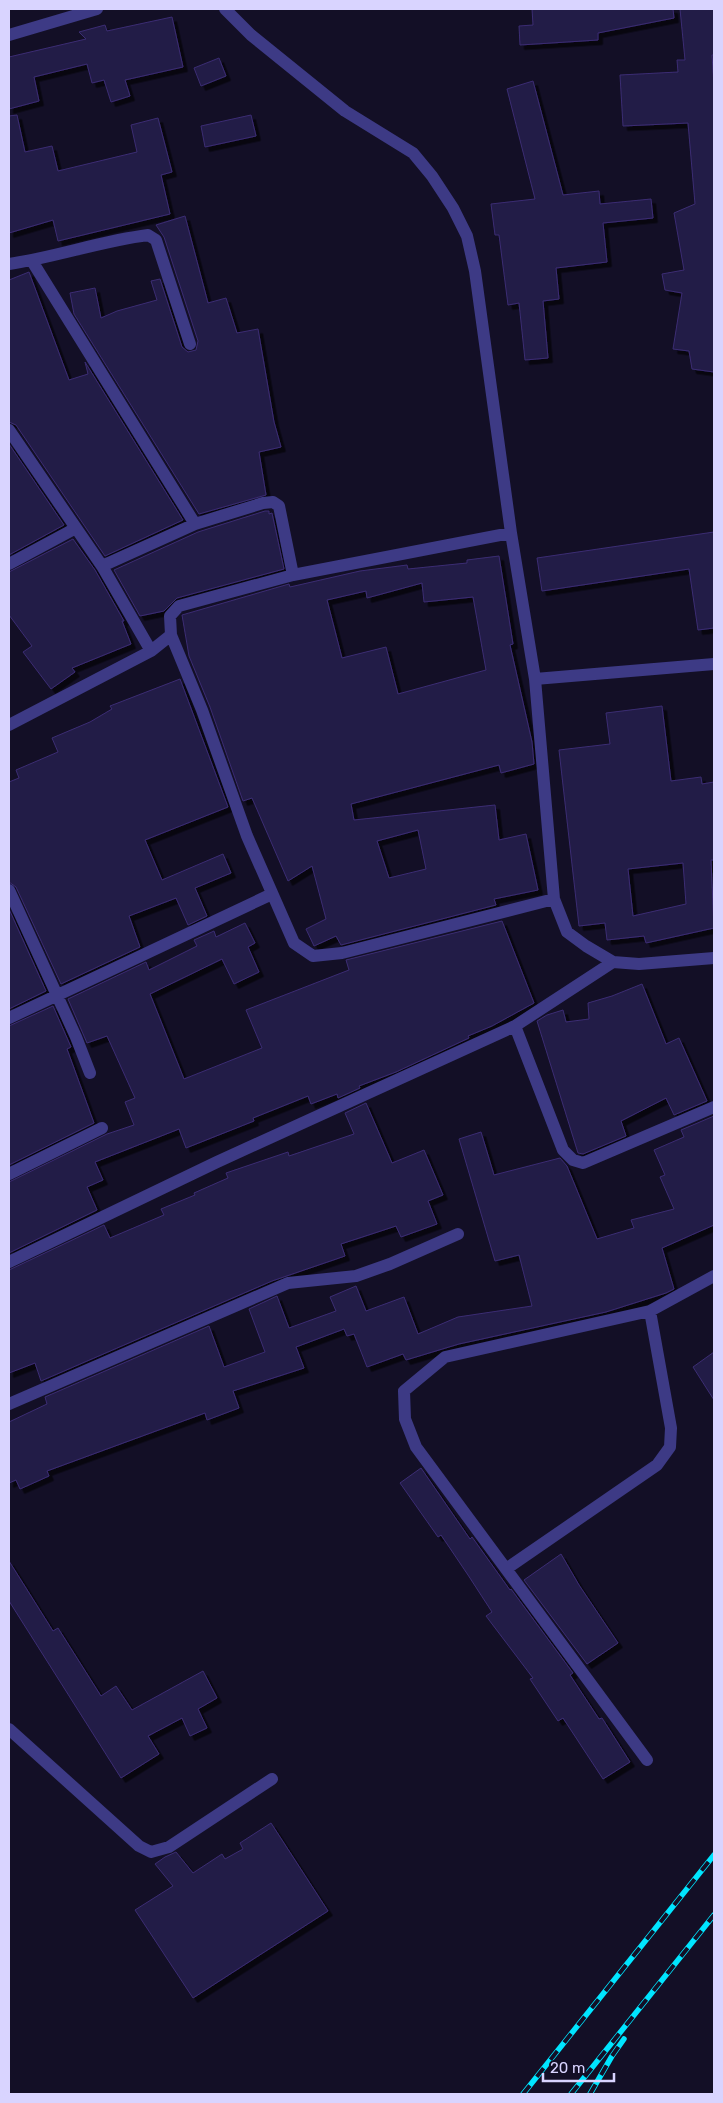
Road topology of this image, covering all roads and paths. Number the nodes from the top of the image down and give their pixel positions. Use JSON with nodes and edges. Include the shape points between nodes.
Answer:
{"nodes":[{"id":1,"x":97,"y":9,"type":"edge"},
{"id":2,"x":224,"y":9,"type":"edge"},
{"id":3,"x":9,"y":34,"type":"edge"},
{"id":4,"x":32,"y":261,"type":"junction"},
{"id":5,"x":9,"y":264,"type":"edge"},
{"id":6,"x":190,"y":344,"type":"dead end"},
{"id":7,"x":9,"y":430,"type":"edge"},
{"id":8,"x":195,"y":524,"type":"junction"},
{"id":9,"x":76,"y":528,"type":"junction"},
{"id":10,"x":511,"y":532,"type":"junction"},
{"id":11,"x":9,"y":564,"type":"edge"},
{"id":12,"x":102,"y":566,"type":"junction"},
{"id":13,"x":293,"y":575,"type":"junction"},
{"id":14,"x":171,"y":635,"type":"junction"},
{"id":15,"x":151,"y":651,"type":"junction"},
{"id":16,"x":714,"y":664,"type":"edge"},
{"id":17,"x":535,"y":679,"type":"junction"},
{"id":18,"x":9,"y":725,"type":"edge"},
{"id":19,"x":9,"y":890,"type":"edge"},
{"id":20,"x":272,"y":894,"type":"junction"},
{"id":21,"x":554,"y":898,"type":"junction"},
{"id":22,"x":714,"y":958,"type":"edge"},
{"id":23,"x":613,"y":962,"type":"junction"},
{"id":24,"x":57,"y":996,"type":"junction"},
{"id":25,"x":9,"y":1018,"type":"edge"},
{"id":26,"x":515,"y":1026,"type":"junction"},
{"id":27,"x":90,"y":1073,"type":"dead end"},
{"id":28,"x":714,"y":1107,"type":"edge"},
{"id":29,"x":102,"y":1128,"type":"dead end"},
{"id":30,"x":9,"y":1174,"type":"edge"},
{"id":31,"x":458,"y":1234,"type":"dead end"},
{"id":32,"x":9,"y":1262,"type":"edge"},
{"id":33,"x":714,"y":1276,"type":"edge"},
{"id":34,"x":650,"y":1311,"type":"junction"},
{"id":35,"x":9,"y":1404,"type":"edge"},
{"id":36,"x":506,"y":1569,"type":"junction"},
{"id":37,"x":9,"y":1729,"type":"edge"},
{"id":38,"x":647,"y":1760,"type":"dead end"},
{"id":39,"x":272,"y":1779,"type":"dead end"}],
"edges":[{"from":1,"to":3,"type":"street"},
{"from":2,"to":10,"type":"street","via":[[251,36],[345,111],[413,153],[454,208],[467,236],[475,271]]},
{"from":4,"to":5,"type":"street"},
{"from":4,"to":6,"type":"street","via":[[148,235],[156,240]]},
{"from":4,"to":8,"type":"street"},
{"from":7,"to":9,"type":"street"},
{"from":8,"to":12,"type":"street"},
{"from":8,"to":13,"type":"street","via":[[273,502],[279,506]]},
{"from":9,"to":11,"type":"street"},
{"from":9,"to":12,"type":"street"},
{"from":10,"to":13,"type":"street"},
{"from":10,"to":17,"type":"street"},
{"from":12,"to":15,"type":"street"},
{"from":13,"to":14,"type":"street","via":[[179,606],[170,616]]},
{"from":14,"to":15,"type":"street"},
{"from":14,"to":20,"type":"street"},
{"from":15,"to":18,"type":"street"},
{"from":16,"to":17,"type":"street"},
{"from":17,"to":21,"type":"street"},
{"from":19,"to":24,"type":"street"},
{"from":20,"to":21,"type":"street","via":[[294,943],[313,956],[342,954]]},
{"from":20,"to":24,"type":"street"},
{"from":21,"to":23,"type":"street","via":[[567,932]]},
{"from":22,"to":23,"type":"street","via":[[639,964]]},
{"from":23,"to":26,"type":"street"},
{"from":24,"to":25,"type":"street"},
{"from":24,"to":27,"type":"street"},
{"from":26,"to":28,"type":"street","via":[[562,1150],[573,1160],[583,1163]]},
{"from":26,"to":32,"type":"street","via":[[217,1162]]},
{"from":29,"to":30,"type":"street"},
{"from":31,"to":35,"type":"street","via":[[356,1276],[288,1283]]},
{"from":33,"to":34,"type":"street"},
{"from":34,"to":36,"type":"street","via":[[671,1428],[670,1447],[657,1465]]},
{"from":34,"to":36,"type":"street","via":[[445,1358],[404,1390],[405,1420],[416,1447]]},
{"from":36,"to":38,"type":"street"},
{"from":37,"to":39,"type":"street","via":[[139,1846],[151,1852],[169,1847]]}]}
